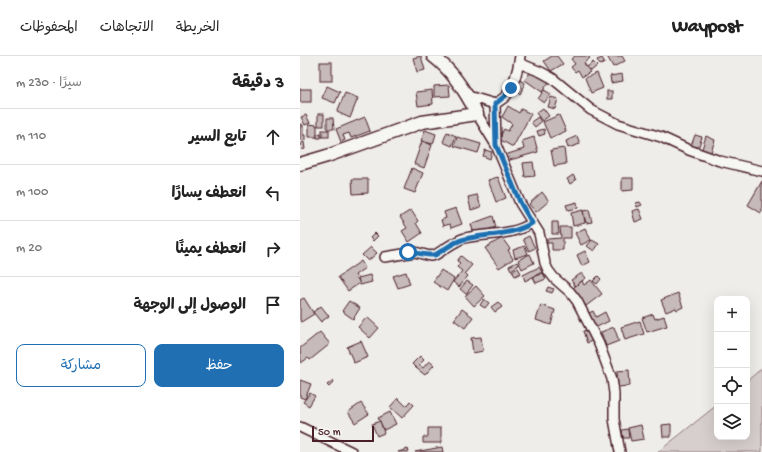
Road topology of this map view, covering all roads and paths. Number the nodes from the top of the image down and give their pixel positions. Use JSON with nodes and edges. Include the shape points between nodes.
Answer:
{"nodes":[{"id":1,"x":433,"y":56,"type":"edge"},
{"id":2,"x":519,"y":59,"type":"edge"},
{"id":3,"x":468,"y":96,"type":"junction"},
{"id":4,"x":495,"y":104,"type":"junction"},
{"id":5,"x":477,"y":114,"type":"junction"},
{"id":6,"x":496,"y":145,"type":"junction"},
{"id":7,"x":300,"y":164,"type":"edge"},
{"id":8,"x":762,"y":171,"type":"edge"},
{"id":9,"x":532,"y":223,"type":"junction"},
{"id":10,"x":385,"y":257,"type":"dead end"},
{"id":11,"x":300,"y":427,"type":"edge"},
{"id":12,"x":352,"y":452,"type":"edge"},
{"id":13,"x":620,"y":452,"type":"edge"}],
"edges":[{"from":1,"to":3,"type":"street","via":[[450,71]]},
{"from":2,"to":4,"type":"street","via":[[511,88]]},
{"from":2,"to":8,"type":"street","via":[[552,78],[591,110],[618,124],[661,136],[720,161]]},
{"from":3,"to":4,"type":"street"},
{"from":3,"to":5,"type":"street"},
{"from":4,"to":6,"type":"street"},
{"from":5,"to":6,"type":"street"},
{"from":5,"to":7,"type":"street","via":[[422,122]]},
{"from":6,"to":9,"type":"street","via":[[520,202]]},
{"from":9,"to":10,"type":"street","via":[[518,231],[464,239],[435,255],[415,252]]},
{"from":9,"to":13,"type":"street","via":[[539,233],[548,270],[577,301],[609,367]]},
{"from":11,"to":12,"type":"street"}]}
